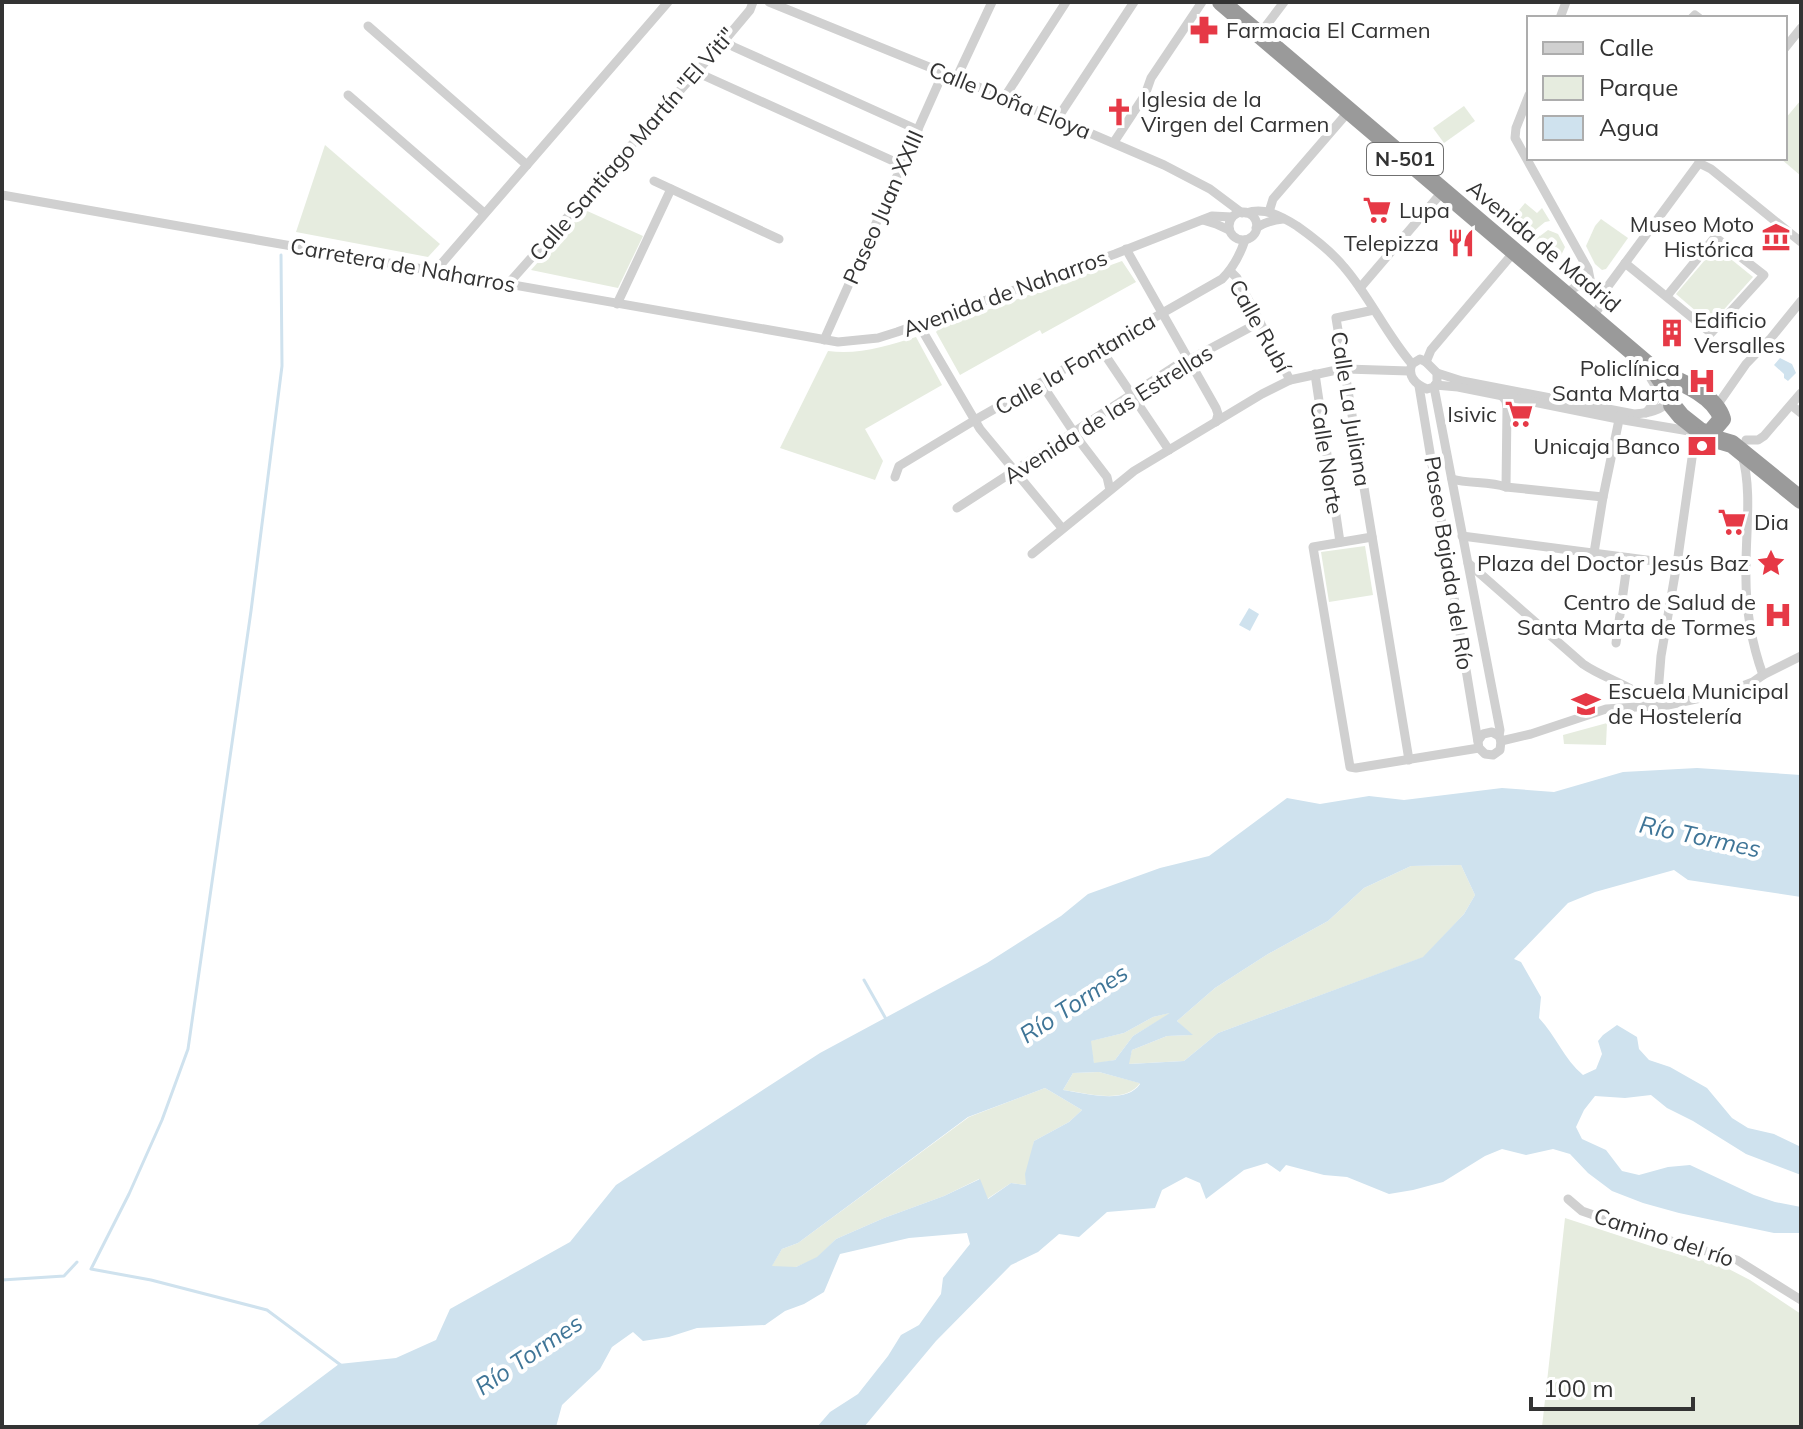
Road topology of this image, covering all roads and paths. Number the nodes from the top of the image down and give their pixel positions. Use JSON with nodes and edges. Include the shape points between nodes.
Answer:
{"nodes":[{"id":1,"x":668,"y":2,"type":"edge"},
{"id":2,"x":753,"y":2,"type":"edge"},
{"id":3,"x":769,"y":2,"type":"edge"},
{"id":4,"x":992,"y":2,"type":"edge"},
{"id":5,"x":1066,"y":2,"type":"edge"},
{"id":6,"x":1134,"y":2,"type":"edge"},
{"id":7,"x":1202,"y":2,"type":"edge"},
{"id":8,"x":1221,"y":2,"type":"edge"},
{"id":9,"x":1284,"y":2,"type":"edge"},
{"id":10,"x":368,"y":26,"type":"dead end"},
{"id":11,"x":1801,"y":28,"type":"edge"},
{"id":12,"x":1259,"y":35,"type":"junction"},
{"id":13,"x":1797,"y":40,"type":"edge"},
{"id":14,"x":724,"y":41,"type":"junction"},
{"id":15,"x":696,"y":72,"type":"junction"},
{"id":16,"x":943,"y":73,"type":"junction"},
{"id":17,"x":956,"y":79,"type":"junction"},
{"id":18,"x":348,"y":95,"type":"dead end"},
{"id":19,"x":1004,"y":98,"type":"junction"},
{"id":20,"x":1527,"y":100,"type":"edge"},
{"id":21,"x":1349,"y":111,"type":"junction"},
{"id":22,"x":1057,"y":119,"type":"junction"},
{"id":23,"x":918,"y":130,"type":"junction"},
{"id":24,"x":1114,"y":142,"type":"junction"},
{"id":25,"x":1527,"y":160,"type":"edge"},
{"id":26,"x":1527,"y":160,"type":"edge"},
{"id":27,"x":1699,"y":160,"type":"edge"},
{"id":28,"x":527,"y":165,"type":"junction"},
{"id":29,"x":902,"y":165,"type":"junction"},
{"id":30,"x":654,"y":181,"type":"dead end"},
{"id":31,"x":671,"y":189,"type":"junction"},
{"id":32,"x":1443,"y":191,"type":"junction"},
{"id":33,"x":2,"y":195,"type":"edge"},
{"id":34,"x":1269,"y":212,"type":"junction"},
{"id":35,"x":484,"y":213,"type":"junction"},
{"id":36,"x":1240,"y":214,"type":"junction"},
{"id":37,"x":1286,"y":219,"type":"junction"},
{"id":38,"x":1203,"y":220,"type":"junction"},
{"id":39,"x":1256,"y":228,"type":"junction"},
{"id":40,"x":1229,"y":230,"type":"junction"},
{"id":41,"x":779,"y":239,"type":"dead end"},
{"id":42,"x":1245,"y":240,"type":"junction"},
{"id":43,"x":1801,"y":242,"type":"edge"},
{"id":44,"x":1126,"y":249,"type":"junction"},
{"id":45,"x":1514,"y":252,"type":"junction"},
{"id":46,"x":1581,"y":259,"type":"junction"},
{"id":47,"x":1625,"y":263,"type":"junction"},
{"id":48,"x":436,"y":270,"type":"junction"},
{"id":49,"x":1230,"y":271,"type":"junction"},
{"id":50,"x":508,"y":284,"type":"junction"},
{"id":51,"x":1591,"y":284,"type":"junction"},
{"id":52,"x":1360,"y":288,"type":"junction"},
{"id":53,"x":1571,"y":290,"type":"junction"},
{"id":54,"x":1667,"y":296,"type":"junction"},
{"id":55,"x":1801,"y":301,"type":"edge"},
{"id":56,"x":617,"y":304,"type":"junction"},
{"id":57,"x":1374,"y":310,"type":"junction"},
{"id":58,"x":1163,"y":314,"type":"junction"},
{"id":59,"x":1607,"y":318,"type":"junction"},
{"id":60,"x":1260,"y":322,"type":"junction"},
{"id":61,"x":919,"y":325,"type":"junction"},
{"id":62,"x":803,"y":337,"type":"joint"},
{"id":63,"x":824,"y":340,"type":"junction"},
{"id":64,"x":1101,"y":349,"type":"junction"},
{"id":65,"x":1189,"y":360,"type":"junction"},
{"id":66,"x":1426,"y":362,"type":"junction"},
{"id":67,"x":1410,"y":367,"type":"junction"},
{"id":68,"x":1346,"y":369,"type":"junction"},
{"id":69,"x":1654,"y":370,"type":"junction"},
{"id":70,"x":1437,"y":373,"type":"junction"},
{"id":71,"x":1315,"y":374,"type":"junction"},
{"id":72,"x":1290,"y":380,"type":"junction"},
{"id":73,"x":1041,"y":383,"type":"junction"},
{"id":74,"x":1419,"y":386,"type":"junction"},
{"id":75,"x":1434,"y":386,"type":"junction"},
{"id":76,"x":1692,"y":388,"type":"junction"},
{"id":77,"x":1801,"y":393,"type":"edge"},
{"id":78,"x":1132,"y":394,"type":"junction"},
{"id":79,"x":1502,"y":396,"type":"junction"},
{"id":80,"x":1672,"y":398,"type":"junction"},
{"id":81,"x":1791,"y":405,"type":"junction"},
{"id":82,"x":1646,"y":413,"type":"junction"},
{"id":83,"x":1719,"y":413,"type":"junction"},
{"id":84,"x":1801,"y":413,"type":"edge"},
{"id":85,"x":1620,"y":416,"type":"junction"},
{"id":86,"x":975,"y":420,"type":"junction"},
{"id":87,"x":1216,"y":422,"type":"junction"},
{"id":88,"x":1073,"y":431,"type":"junction"},
{"id":89,"x":1702,"y":432,"type":"junction"},
{"id":90,"x":1743,"y":446,"type":"junction"},
{"id":91,"x":1169,"y":450,"type":"junction"},
{"id":92,"x":1015,"y":471,"type":"junction"},
{"id":93,"x":895,"y":477,"type":"dead end"},
{"id":94,"x":1452,"y":479,"type":"junction"},
{"id":95,"x":1801,"y":486,"type":"edge"},
{"id":96,"x":1506,"y":487,"type":"junction"},
{"id":97,"x":1110,"y":490,"type":"junction"},
{"id":98,"x":1603,"y":497,"type":"junction"},
{"id":99,"x":1801,"y":500,"type":"edge"},
{"id":100,"x":957,"y":508,"type":"dead end"},
{"id":101,"x":1062,"y":528,"type":"junction"},
{"id":102,"x":1462,"y":536,"type":"junction"},
{"id":103,"x":1372,"y":537,"type":"junction"},
{"id":104,"x":1340,"y":542,"type":"junction"},
{"id":105,"x":1594,"y":553,"type":"junction"},
{"id":106,"x":1032,"y":554,"type":"dead end"},
{"id":107,"x":1628,"y":558,"type":"junction"},
{"id":108,"x":1468,"y":563,"type":"junction"},
{"id":109,"x":1677,"y":564,"type":"junction"},
{"id":110,"x":1616,"y":643,"type":"dead end"},
{"id":111,"x":1801,"y":656,"type":"edge"},
{"id":112,"x":1763,"y":675,"type":"junction"},
{"id":113,"x":1656,"y":706,"type":"junction"},
{"id":114,"x":1500,"y":739,"type":"junction"},
{"id":115,"x":1479,"y":744,"type":"junction"},
{"id":116,"x":1409,"y":760,"type":"junction"},
{"id":117,"x":1568,"y":1199,"type":"dead end"},
{"id":118,"x":1801,"y":1300,"type":"edge"}],
"edges":[{"from":1,"to":28,"type":"street"},
{"from":2,"to":14,"type":"street","name":"Calle Santiago Martín \"El Viti\""},
{"from":3,"to":16,"type":"street","name":"Calle Doña Eloya"},
{"from":4,"to":17,"type":"street"},
{"from":5,"to":19,"type":"street"},
{"from":6,"to":22,"type":"street"},
{"from":7,"to":24,"type":"street"},
{"from":8,"to":12,"type":"highway","name":"Avenida de Madrid","number":"N-501"},
{"from":9,"to":12,"type":"street"},
{"from":10,"to":28,"type":"street"},
{"from":11,"to":13,"type":"street"},
{"from":12,"to":21,"type":"highway","name":"Avenida de Madrid","number":"N-501"},
{"from":14,"to":15,"type":"street","name":"Calle Santiago Martín \"El Viti\""},
{"from":14,"to":23,"type":"street"},
{"from":15,"to":29,"type":"street"},
{"from":15,"to":50,"type":"street","name":"Calle Santiago Martín \"El Viti\""},
{"from":16,"to":17,"type":"street","name":"Calle Doña Eloya"},
{"from":16,"to":23,"type":"street","name":"Paseo Juan XXIII"},
{"from":17,"to":19,"type":"street","name":"Calle Doña Eloya"},
{"from":18,"to":35,"type":"street"},
{"from":19,"to":22,"type":"street","name":"Calle Doña Eloya"},
{"from":20,"to":26,"type":"street","via":[[1515,138]]},
{"from":21,"to":32,"type":"highway","name":"Avenida de Madrid","number":"N-501"},
{"from":21,"to":34,"type":"street","via":[[1273,199]]},
{"from":22,"to":24,"type":"street","name":"Calle Doña Eloya"},
{"from":23,"to":29,"type":"street","name":"Paseo Juan XXIII"},
{"from":24,"to":36,"type":"street","name":"Calle Doña Eloya","via":[[1210,189]]},
{"from":25,"to":46,"type":"street"},
{"from":27,"to":43,"type":"street"},
{"from":27,"to":47,"type":"street"},
{"from":28,"to":35,"type":"street"},
{"from":29,"to":63,"type":"street","name":"Paseo Juan XXIII"},
{"from":30,"to":31,"type":"street"},
{"from":31,"to":41,"type":"street"},
{"from":31,"to":56,"type":"street"},
{"from":32,"to":45,"type":"highway","name":"Avenida de Madrid","number":"N-501"},
{"from":32,"to":52,"type":"street"},
{"from":33,"to":48,"type":"street","name":"Carretera de Naharros"},
{"from":34,"to":36,"type":"street","name":"Avenida de Naharros"},
{"from":34,"to":37,"type":"street","name":"Avenida de Naharros"},
{"from":35,"to":48,"type":"street"},
{"from":36,"to":38,"type":"street","name":"Avenida de Naharros"},
{"from":36,"to":39,"type":"street","via":[[1254,218]]},
{"from":36,"to":40,"type":"street"},
{"from":37,"to":39,"type":"street"},
{"from":37,"to":52,"type":"street","name":"Avenida de Naharros","via":[[1329,251]]},
{"from":38,"to":40,"type":"street"},
{"from":38,"to":44,"type":"street","name":"Avenida de Naharros"},
{"from":39,"to":42,"type":"street"},
{"from":40,"to":42,"type":"street"},
{"from":42,"to":49,"type":"street","name":"Calle la Fontanica"},
{"from":44,"to":58,"type":"street"},
{"from":44,"to":61,"type":"street","name":"Avenida de Naharros"},
{"from":45,"to":53,"type":"highway","name":"Avenida de Madrid","number":"N-501"},
{"from":45,"to":66,"type":"street"},
{"from":46,"to":51,"type":"street"},
{"from":46,"to":53,"type":"street"},
{"from":47,"to":54,"type":"street"},
{"from":47,"to":59,"type":"street"},
{"from":48,"to":50,"type":"street","name":"Carretera de Naharros"},
{"from":49,"to":58,"type":"street","name":"Calle la Fontanica"},
{"from":49,"to":60,"type":"street","name":"Calle Rubí"},
{"from":50,"to":56,"type":"street","name":"Carretera de Naharros"},
{"from":51,"to":53,"type":"street"},
{"from":51,"to":59,"type":"street"},
{"from":52,"to":57,"type":"street","name":"Avenida de Naharros"},
{"from":53,"to":59,"type":"highway","name":"Avenida de Madrid","number":"N-501"},
{"from":54,"to":54,"type":"street","via":[[1711,333],[1764,275],[1715,237]]},
{"from":55,"to":83,"type":"street","via":[[1746,364]]},
{"from":56,"to":62,"type":"street","name":"Carretera de Naharros"},
{"from":57,"to":67,"type":"street","name":"Avenida de Naharros"},
{"from":57,"to":68,"type":"street","name":"Calle La Juliana","via":[[1336,318]]},
{"from":58,"to":64,"type":"street","name":"Calle la Fontanica"},
{"from":58,"to":65,"type":"street"},
{"from":59,"to":69,"type":"highway","name":"Avenida de Madrid","number":"N-501"},
{"from":59,"to":82,"type":"street","via":[[1655,385],[1656,402]]},
{"from":60,"to":65,"type":"street","name":"Avenida de las Estrellas"},
{"from":60,"to":72,"type":"street","name":"Calle Rubí"},
{"from":61,"to":63,"type":"street","name":"Avenida de Naharros","via":[[878,338]]},
{"from":61,"to":86,"type":"street"},
{"from":62,"to":63,"type":"street","name":"Avenida de Naharros"},
{"from":64,"to":73,"type":"street","name":"Calle la Fontanica"},
{"from":64,"to":78,"type":"street"},
{"from":65,"to":78,"type":"street","name":"Avenida de las Estrellas"},
{"from":65,"to":87,"type":"street","via":[[1216,408]]},
{"from":66,"to":67,"type":"street","via":[[1420,359]]},
{"from":66,"to":70,"type":"street"},
{"from":67,"to":68,"type":"street"},
{"from":67,"to":74,"type":"street"},
{"from":68,"to":71,"type":"street"},
{"from":68,"to":103,"type":"street","name":"Calle La Juliana"},
{"from":69,"to":76,"type":"highway","name":"Avenida de Madrid","number":"N-501"},
{"from":69,"to":80,"type":"highway","name":"Avenida de Madrid","number":"N-501"},
{"from":70,"to":75,"type":"street"},
{"from":70,"to":85,"type":"street"},
{"from":71,"to":72,"type":"street"},
{"from":71,"to":104,"type":"street","name":"Calle Norte"},
{"from":72,"to":87,"type":"street"},
{"from":73,"to":86,"type":"street","name":"Calle la Fontanica"},
{"from":73,"to":88,"type":"street"},
{"from":74,"to":75,"type":"street"},
{"from":74,"to":115,"type":"street","name":"Paseo Bajada del Río"},
{"from":75,"to":79,"type":"street"},
{"from":75,"to":94,"type":"street","name":"Paseo Bajada del Río"},
{"from":76,"to":80,"type":"highway","via":[[1679,389]]},
{"from":76,"to":83,"type":"highway","number":"N-501"},
{"from":77,"to":81,"type":"street"},
{"from":78,"to":88,"type":"street","name":"Avenida de las Estrellas"},
{"from":78,"to":91,"type":"street"},
{"from":79,"to":85,"type":"street"},
{"from":79,"to":96,"type":"street","via":[[1507,408]]},
{"from":80,"to":82,"type":"street"},
{"from":80,"to":89,"type":"highway","number":"N-501","via":[[1674,409]]},
{"from":81,"to":84,"type":"street"},
{"from":81,"to":90,"type":"street","via":[[1764,436]]},
{"from":82,"to":85,"type":"street"},
{"from":83,"to":89,"type":"highway","via":[[1711,432]]},
{"from":83,"to":90,"type":"highway","number":"N-501"},
{"from":85,"to":89,"type":"street"},
{"from":85,"to":98,"type":"street"},
{"from":86,"to":92,"type":"street"},
{"from":86,"to":93,"type":"street","name":"Calle la Fontanica","via":[[899,466]]},
{"from":87,"to":91,"type":"street"},
{"from":88,"to":92,"type":"street","name":"Avenida de las Estrellas"},
{"from":88,"to":97,"type":"street","via":[[1107,477]]},
{"from":89,"to":90,"type":"highway","number":"N-501"},
{"from":89,"to":109,"type":"street","via":[[1694,444]]},
{"from":90,"to":95,"type":"highway","number":"N-501"},
{"from":90,"to":99,"type":"highway","number":"N-501"},
{"from":90,"to":112,"type":"street","via":[[1747,611]]},
{"from":91,"to":97,"type":"street"},
{"from":92,"to":100,"type":"street","name":"Avenida de las Estrellas"},
{"from":92,"to":101,"type":"street"},
{"from":94,"to":96,"type":"street"},
{"from":94,"to":102,"type":"street","name":"Paseo Bajada del Río"},
{"from":96,"to":98,"type":"street"},
{"from":97,"to":101,"type":"street"},
{"from":98,"to":105,"type":"street"},
{"from":101,"to":106,"type":"street"},
{"from":102,"to":105,"type":"street"},
{"from":102,"to":108,"type":"street","name":"Paseo Bajada del Río"},
{"from":103,"to":104,"type":"street"},
{"from":103,"to":116,"type":"street","name":"Calle La Juliana"},
{"from":104,"to":116,"type":"street","via":[[1313,547],[1350,767]]},
{"from":105,"to":107,"type":"street"},
{"from":107,"to":109,"type":"street"},
{"from":107,"to":110,"type":"street"},
{"from":108,"to":113,"type":"street","via":[[1583,664]]},
{"from":108,"to":114,"type":"street","name":"Paseo Bajada del Río"},
{"from":109,"to":113,"type":"street"},
{"from":111,"to":112,"type":"street"},
{"from":112,"to":113,"type":"street","via":[[1724,693]]},
{"from":113,"to":114,"type":"street","via":[[1606,709]]},
{"from":114,"to":115,"type":"street","via":[[1487,732]]},
{"from":114,"to":115,"type":"street","via":[[1500,750],[1493,755],[1485,754]]},
{"from":115,"to":116,"type":"street"},
{"from":117,"to":118,"type":"street","name":"Camino del río","via":[[1582,1211],[1737,1260]]}]}
